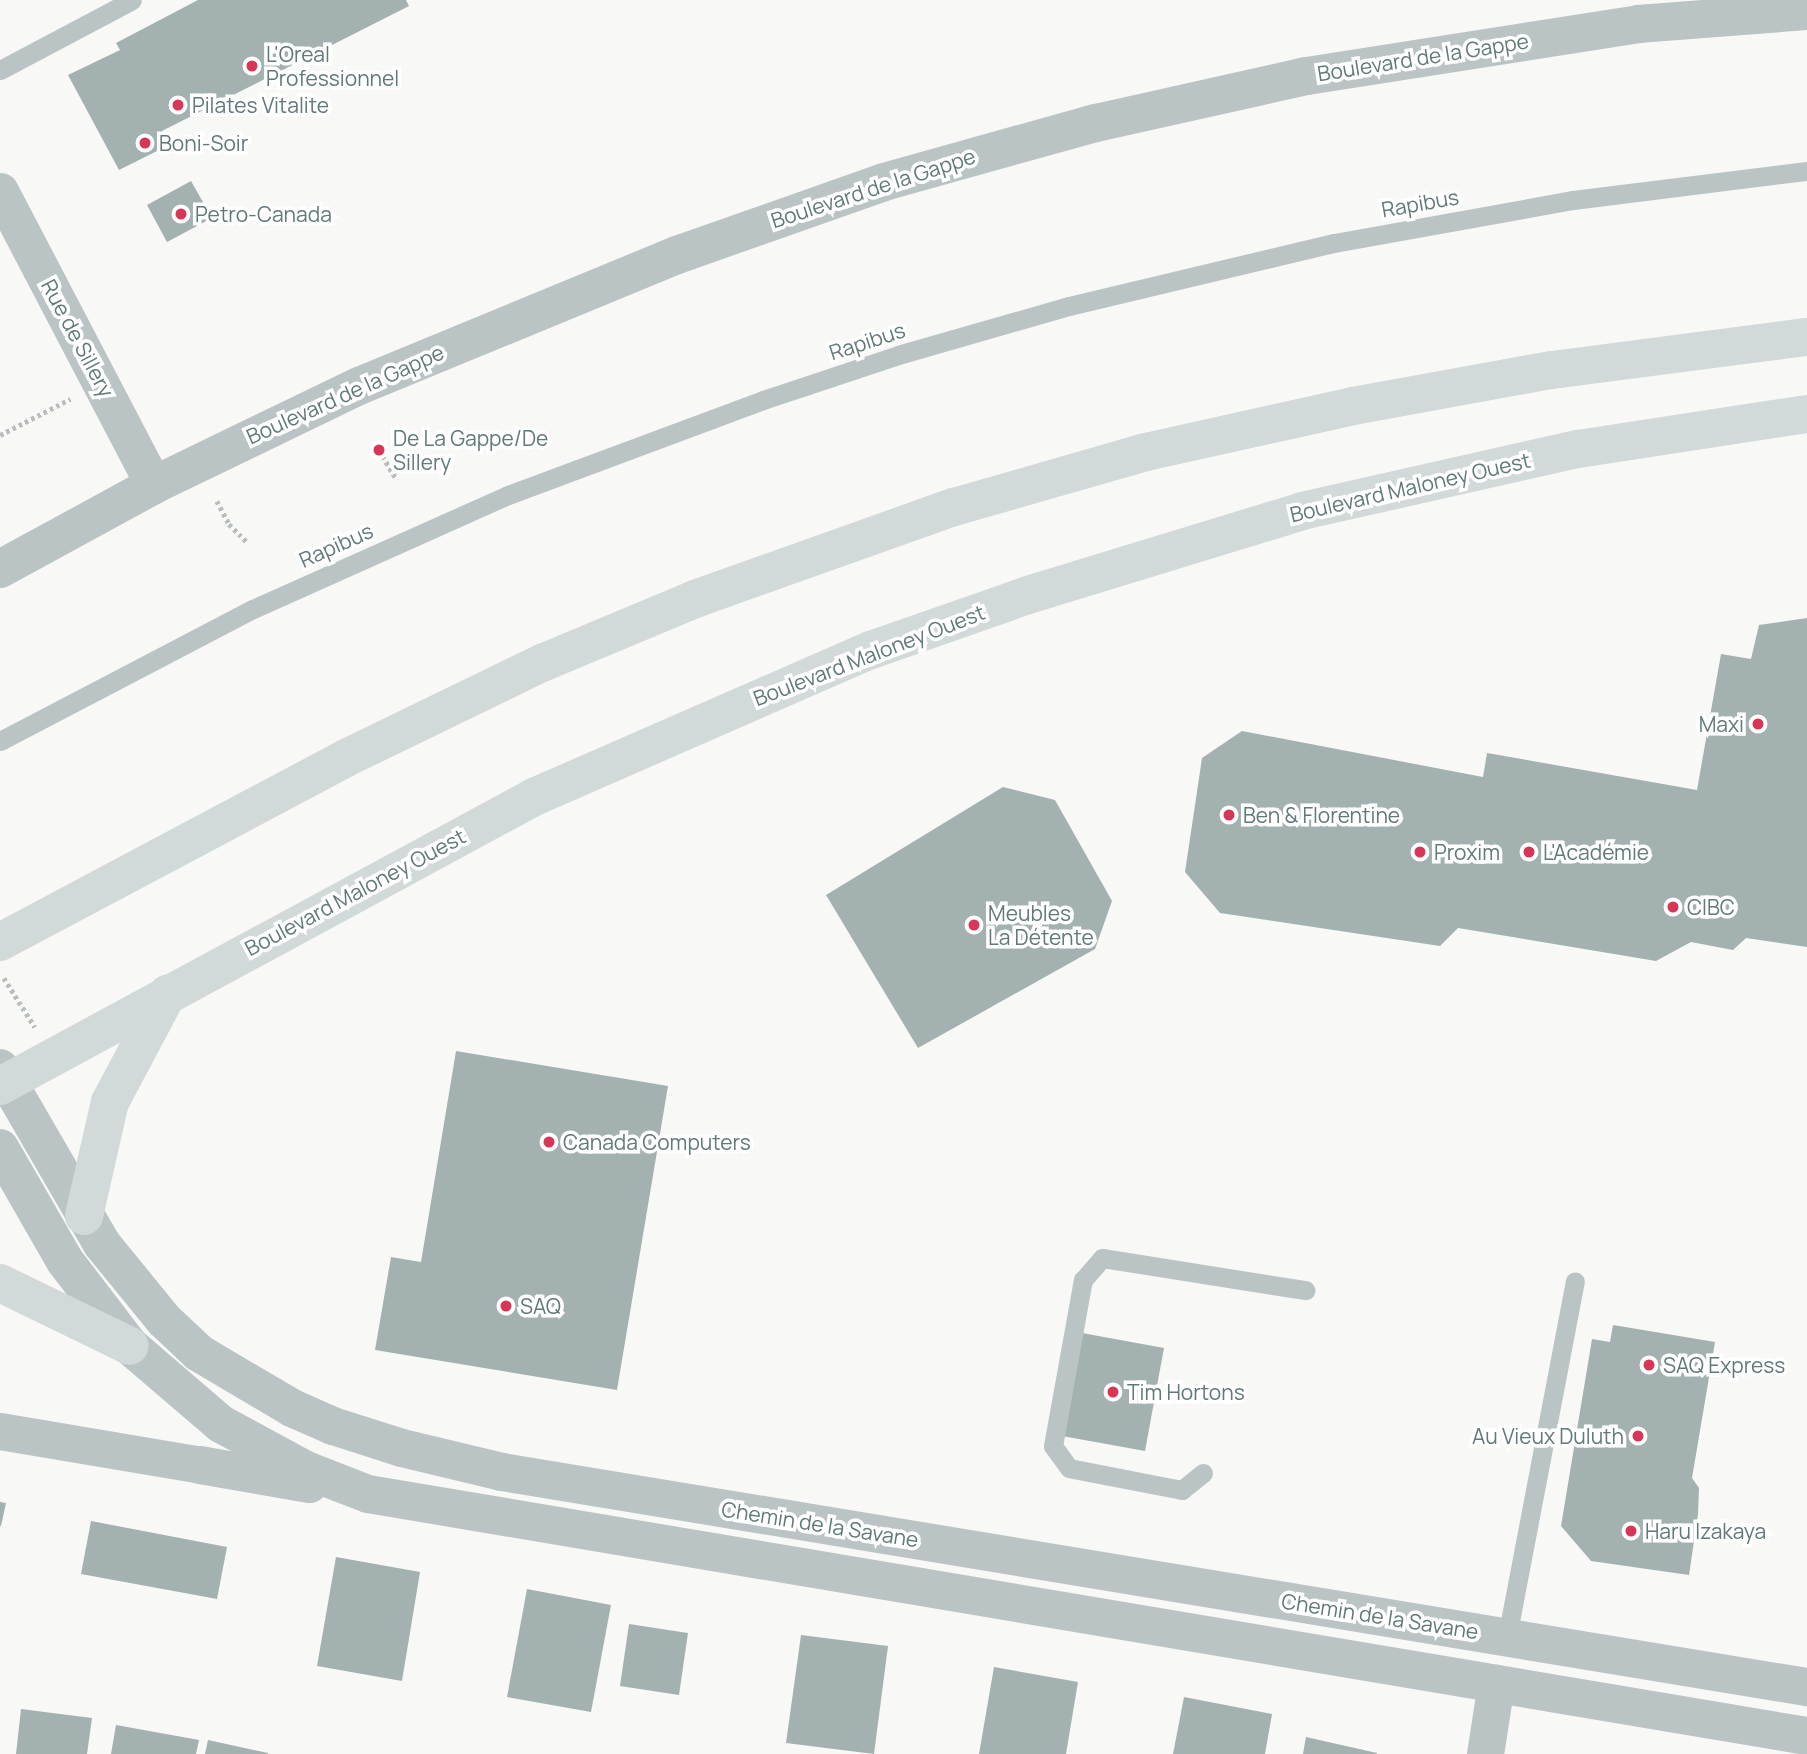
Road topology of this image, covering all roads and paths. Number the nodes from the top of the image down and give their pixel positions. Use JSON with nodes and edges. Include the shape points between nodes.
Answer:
{"nodes":[{"id":1,"x":132,"y":0,"type":"edge"},
{"id":2,"x":1807,"y":11,"type":"edge"},
{"id":3,"x":0,"y":70,"type":"edge"},
{"id":4,"x":1807,"y":171,"type":"edge"},
{"id":5,"x":0,"y":191,"type":"edge"},
{"id":6,"x":1807,"y":337,"type":"edge"},
{"id":7,"x":66,"y":401,"type":"dead end"},
{"id":8,"x":1807,"y":414,"type":"edge"},
{"id":9,"x":0,"y":435,"type":"edge"},
{"id":10,"x":379,"y":450,"type":"dead end"},
{"id":11,"x":397,"y":480,"type":"dead end"},
{"id":12,"x":154,"y":485,"type":"junction"},
{"id":13,"x":217,"y":500,"type":"dead end"},
{"id":14,"x":247,"y":542,"type":"dead end"},
{"id":15,"x":0,"y":569,"type":"edge"},
{"id":16,"x":0,"y":741,"type":"edge"},
{"id":17,"x":0,"y":942,"type":"edge"},
{"id":18,"x":12,"y":991,"type":"dead end"},
{"id":19,"x":168,"y":993,"type":"junction"},
{"id":20,"x":38,"y":1032,"type":"dead end"},
{"id":21,"x":3,"y":1079,"type":"edge"},
{"id":22,"x":0,"y":1148,"type":"edge"},
{"id":23,"x":84,"y":1216,"type":"junction"},
{"id":24,"x":1575,"y":1281,"type":"dead end"},
{"id":25,"x":0,"y":1283,"type":"edge"},
{"id":26,"x":1305,"y":1290,"type":"dead end"},
{"id":27,"x":130,"y":1346,"type":"junction"},
{"id":28,"x":0,"y":1431,"type":"edge"},
{"id":29,"x":200,"y":1465,"type":"joint"},
{"id":30,"x":1203,"y":1473,"type":"dead end"},
{"id":31,"x":368,"y":1494,"type":"junction"},
{"id":32,"x":1507,"y":1637,"type":"junction"},
{"id":33,"x":1496,"y":1683,"type":"junction"},
{"id":34,"x":1807,"y":1687,"type":"edge"},
{"id":35,"x":1807,"y":1737,"type":"edge"},
{"id":36,"x":1485,"y":1754,"type":"edge"}],
"edges":[{"from":1,"to":3,"type":"lane"},
{"from":2,"to":12,"type":"street","name":"Boulevard de la Gappe","via":[[1624,26],[1307,76],[1096,122],[976,155],[742,230],[518,318],[359,386]]},
{"from":4,"to":16,"type":"lane","name":"Rapibus","via":[[1573,200],[1334,243],[1069,306],[886,359],[634,446],[496,500],[192,639]]},
{"from":5,"to":12,"type":"street","name":"Rue de Sillery"},
{"from":6,"to":17,"type":"main road","via":[[1552,370],[1353,405],[1133,456],[916,520],[695,599],[542,663],[358,752]]},
{"from":7,"to":9,"type":"path"},
{"from":8,"to":19,"type":"main road","name":"Boulevard Maloney Ouest","via":[[1641,438],[1398,488],[1227,532],[979,612],[823,669],[534,797]]},
{"from":10,"to":11,"type":"path"},
{"from":12,"to":15,"type":"street","name":"Boulevard de la Gappe"},
{"from":13,"to":14,"type":"path","via":[[229,524]]},
{"from":18,"to":20,"type":"path"},
{"from":19,"to":21,"type":"main road","name":"Boulevard Maloney Ouest"},
{"from":19,"to":23,"type":"main road","via":[[110,1102]]},
{"from":21,"to":23,"type":"street","name":"Chemin de la Savane"},
{"from":22,"to":27,"type":"street","via":[[65,1261]]},
{"from":23,"to":32,"type":"street","name":"Chemin de la Savane","via":[[128,1279],[199,1353],[292,1408],[402,1448],[502,1472]]},
{"from":24,"to":32,"type":"lane"},
{"from":25,"to":27,"type":"main road"},
{"from":26,"to":30,"type":"lane","via":[[1102,1258],[1083,1280],[1053,1446],[1069,1468],[1182,1490]]},
{"from":27,"to":31,"type":"street","via":[[221,1424],[306,1470]]},
{"from":28,"to":29,"type":"street"},
{"from":29,"to":31,"type":"street"},
{"from":31,"to":33,"type":"street"},
{"from":32,"to":33,"type":"street"},
{"from":32,"to":34,"type":"street","name":"Chemin de la Savane"},
{"from":33,"to":35,"type":"street"},
{"from":33,"to":36,"type":"street"}]}
